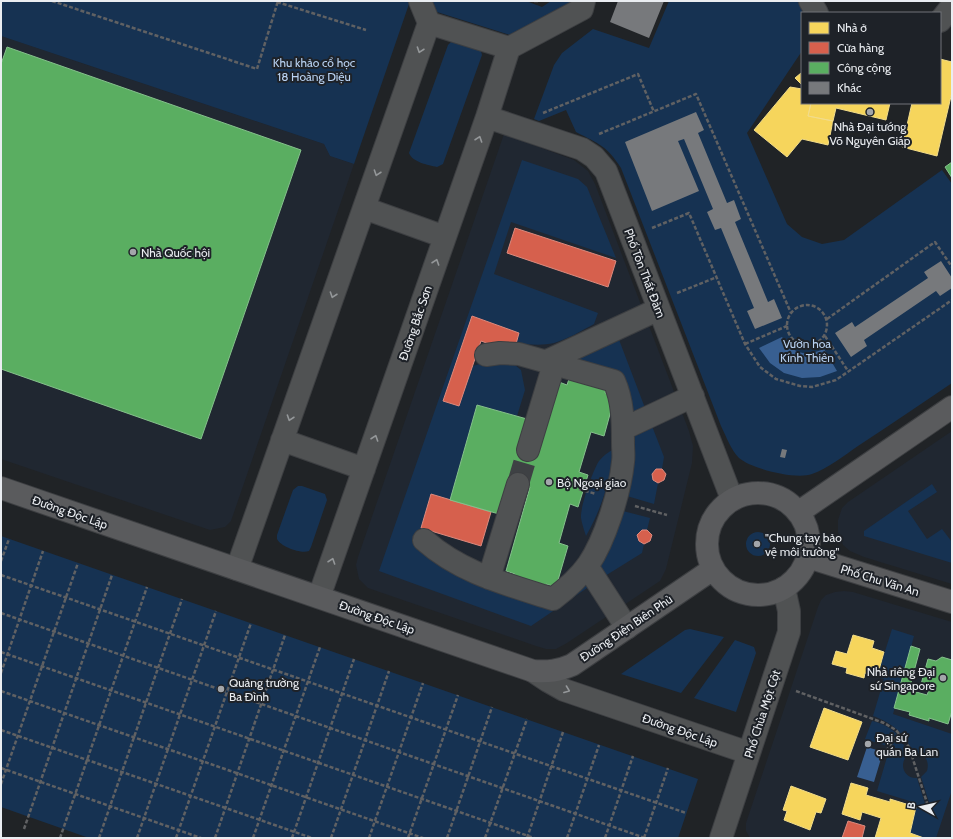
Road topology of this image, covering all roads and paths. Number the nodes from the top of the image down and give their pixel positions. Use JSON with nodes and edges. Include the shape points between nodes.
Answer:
{"nodes":[{"id":1,"x":52,"y":1,"type":"edge"},
{"id":2,"x":420,"y":1,"type":"edge"},
{"id":3,"x":534,"y":1,"type":"edge"},
{"id":4,"x":538,"y":1,"type":"edge"},
{"id":5,"x":584,"y":1,"type":"edge"},
{"id":6,"x":810,"y":1,"type":"edge"},
{"id":7,"x":278,"y":2,"type":"edge"},
{"id":8,"x":952,"y":6,"type":"edge"},
{"id":9,"x":816,"y":12,"type":"edge"},
{"id":10,"x":941,"y":20,"type":"edge"},
{"id":11,"x":429,"y":23,"type":"junction"},
{"id":12,"x":366,"y":30,"type":"dead end"},
{"id":13,"x":509,"y":48,"type":"junction"},
{"id":14,"x":654,"y":112,"type":"junction"},
{"id":15,"x":540,"y":114,"type":"dead end"},
{"id":16,"x":487,"y":117,"type":"junction"},
{"id":17,"x":600,"y":134,"type":"dead end"},
{"id":18,"x":364,"y":208,"type":"junction"},
{"id":19,"x":652,"y":228,"type":"dead end"},
{"id":20,"x":445,"y":237,"type":"junction"},
{"id":21,"x":952,"y":267,"type":"edge"},
{"id":22,"x":717,"y":277,"type":"junction"},
{"id":23,"x":677,"y":293,"type":"dead end"},
{"id":24,"x":952,"y":300,"type":"edge"},
{"id":25,"x":659,"y":308,"type":"junction"},
{"id":26,"x":791,"y":313,"type":"junction"},
{"id":27,"x":827,"y":319,"type":"junction"},
{"id":28,"x":787,"y":326,"type":"junction"},
{"id":29,"x":825,"y":336,"type":"junction"},
{"id":30,"x":745,"y":344,"type":"junction"},
{"id":31,"x":486,"y":355,"type":"dead end"},
{"id":32,"x":551,"y":363,"type":"junction"},
{"id":33,"x":848,"y":371,"type":"junction"},
{"id":34,"x":693,"y":396,"type":"junction"},
{"id":35,"x":952,"y":407,"type":"edge"},
{"id":36,"x":623,"y":429,"type":"junction"},
{"id":37,"x":282,"y":440,"type":"junction"},
{"id":38,"x":528,"y":450,"type":"tunnel mouth"},
{"id":39,"x":364,"y":469,"type":"junction"},
{"id":40,"x":518,"y":484,"type":"tunnel mouth"},
{"id":41,"x":1,"y":488,"type":"edge"},
{"id":42,"x":732,"y":499,"type":"junction"},
{"id":43,"x":615,"y":500,"type":"junction"},
{"id":44,"x":799,"y":512,"type":"junction"},
{"id":45,"x":667,"y":514,"type":"dead end"},
{"id":46,"x":9,"y":538,"type":"dead end"},
{"id":47,"x":424,"y":540,"type":"dead end"},
{"id":48,"x":43,"y":551,"type":"dead end"},
{"id":49,"x":808,"y":557,"type":"junction"},
{"id":50,"x":1,"y":561,"type":"edge"},
{"id":51,"x":78,"y":563,"type":"dead end"},
{"id":52,"x":587,"y":566,"type":"junction"},
{"id":53,"x":237,"y":569,"type":"junction"},
{"id":54,"x":713,"y":569,"type":"junction"},
{"id":55,"x":1,"y":574,"type":"edge"},
{"id":56,"x":112,"y":574,"type":"dead end"},
{"id":57,"x":490,"y":578,"type":"junction"},
{"id":58,"x":31,"y":585,"type":"junction"},
{"id":59,"x":147,"y":587,"type":"dead end"},
{"id":60,"x":784,"y":588,"type":"junction"},
{"id":61,"x":66,"y":597,"type":"junction"},
{"id":62,"x":319,"y":597,"type":"junction"},
{"id":63,"x":182,"y":599,"type":"dead end"},
{"id":64,"x":952,"y":602,"type":"edge"},
{"id":65,"x":100,"y":609,"type":"junction"},
{"id":66,"x":216,"y":611,"type":"dead end"},
{"id":67,"x":1,"y":613,"type":"edge"},
{"id":68,"x":19,"y":620,"type":"junction"},
{"id":69,"x":135,"y":621,"type":"junction"},
{"id":70,"x":250,"y":623,"type":"dead end"},
{"id":71,"x":627,"y":628,"type":"junction"},
{"id":72,"x":54,"y":632,"type":"junction"},
{"id":73,"x":169,"y":633,"type":"junction"},
{"id":74,"x":285,"y":635,"type":"dead end"},
{"id":75,"x":88,"y":644,"type":"junction"},
{"id":76,"x":204,"y":645,"type":"junction"},
{"id":77,"x":320,"y":647,"type":"dead end"},
{"id":78,"x":1,"y":652,"type":"edge"},
{"id":79,"x":7,"y":654,"type":"junction"},
{"id":80,"x":123,"y":656,"type":"junction"},
{"id":81,"x":238,"y":657,"type":"junction"},
{"id":82,"x":354,"y":659,"type":"dead end"},
{"id":83,"x":42,"y":666,"type":"junction"},
{"id":84,"x":157,"y":668,"type":"junction"},
{"id":85,"x":273,"y":669,"type":"junction"},
{"id":86,"x":389,"y":671,"type":"dead end"},
{"id":87,"x":534,"y":671,"type":"junction"},
{"id":88,"x":1,"y":673,"type":"edge"},
{"id":89,"x":76,"y":678,"type":"junction"},
{"id":90,"x":192,"y":680,"type":"junction"},
{"id":91,"x":308,"y":682,"type":"junction"},
{"id":92,"x":423,"y":683,"type":"dead end"},
{"id":93,"x":111,"y":690,"type":"junction"},
{"id":94,"x":1,"y":691,"type":"edge"},
{"id":95,"x":796,"y":691,"type":"dead end"},
{"id":96,"x":226,"y":692,"type":"junction"},
{"id":97,"x":342,"y":694,"type":"junction"},
{"id":98,"x":458,"y":695,"type":"dead end"},
{"id":99,"x":30,"y":701,"type":"junction"},
{"id":100,"x":146,"y":702,"type":"junction"},
{"id":101,"x":261,"y":704,"type":"junction"},
{"id":102,"x":377,"y":705,"type":"junction"},
{"id":103,"x":492,"y":707,"type":"dead end"},
{"id":104,"x":64,"y":713,"type":"junction"},
{"id":105,"x":180,"y":715,"type":"junction"},
{"id":106,"x":295,"y":716,"type":"junction"},
{"id":107,"x":411,"y":718,"type":"junction"},
{"id":108,"x":527,"y":719,"type":"dead end"},
{"id":109,"x":99,"y":725,"type":"junction"},
{"id":110,"x":214,"y":727,"type":"junction"},
{"id":111,"x":330,"y":728,"type":"junction"},
{"id":112,"x":1,"y":730,"type":"edge"},
{"id":113,"x":446,"y":730,"type":"junction"},
{"id":114,"x":563,"y":732,"type":"dead end"},
{"id":115,"x":900,"y":734,"type":"junction"},
{"id":116,"x":18,"y":736,"type":"junction"},
{"id":117,"x":134,"y":737,"type":"junction"},
{"id":118,"x":249,"y":738,"type":"junction"},
{"id":119,"x":364,"y":740,"type":"junction"},
{"id":120,"x":480,"y":742,"type":"junction"},
{"id":121,"x":599,"y":745,"type":"dead end"},
{"id":122,"x":52,"y":747,"type":"junction"},
{"id":123,"x":168,"y":749,"type":"junction"},
{"id":124,"x":284,"y":751,"type":"junction"},
{"id":125,"x":886,"y":751,"type":"dead end"},
{"id":126,"x":399,"y":752,"type":"junction"},
{"id":127,"x":749,"y":753,"type":"junction"},
{"id":128,"x":515,"y":754,"type":"junction"},
{"id":129,"x":633,"y":756,"type":"dead end"},
{"id":130,"x":87,"y":760,"type":"junction"},
{"id":131,"x":203,"y":761,"type":"junction"},
{"id":132,"x":318,"y":763,"type":"junction"},
{"id":133,"x":434,"y":764,"type":"junction"},
{"id":134,"x":552,"y":766,"type":"junction"},
{"id":135,"x":1,"y":768,"type":"edge"},
{"id":136,"x":668,"y":768,"type":"dead end"},
{"id":137,"x":6,"y":770,"type":"junction"},
{"id":138,"x":122,"y":772,"type":"junction"},
{"id":139,"x":237,"y":773,"type":"junction"},
{"id":140,"x":353,"y":775,"type":"junction"},
{"id":141,"x":468,"y":776,"type":"junction"},
{"id":142,"x":587,"y":779,"type":"junction"},
{"id":143,"x":40,"y":782,"type":"junction"},
{"id":144,"x":1,"y":784,"type":"edge"},
{"id":145,"x":156,"y":784,"type":"junction"},
{"id":146,"x":272,"y":785,"type":"junction"},
{"id":147,"x":387,"y":787,"type":"junction"},
{"id":148,"x":503,"y":788,"type":"junction"},
{"id":149,"x":622,"y":791,"type":"junction"},
{"id":150,"x":75,"y":794,"type":"junction"},
{"id":151,"x":191,"y":796,"type":"junction"},
{"id":152,"x":306,"y":797,"type":"junction"},
{"id":153,"x":422,"y":799,"type":"junction"},
{"id":154,"x":539,"y":801,"type":"junction"},
{"id":155,"x":656,"y":803,"type":"junction"},
{"id":156,"x":109,"y":806,"type":"junction"},
{"id":157,"x":225,"y":808,"type":"junction"},
{"id":158,"x":341,"y":809,"type":"junction"},
{"id":159,"x":929,"y":809,"type":"dead end"},
{"id":160,"x":456,"y":811,"type":"junction"},
{"id":161,"x":686,"y":813,"type":"dead end"},
{"id":162,"x":576,"y":814,"type":"junction"},
{"id":163,"x":144,"y":818,"type":"junction"},
{"id":164,"x":260,"y":820,"type":"junction"},
{"id":165,"x":375,"y":821,"type":"junction"},
{"id":166,"x":491,"y":823,"type":"junction"},
{"id":167,"x":610,"y":826,"type":"junction"},
{"id":168,"x":24,"y":829,"type":"dead end"},
{"id":169,"x":178,"y":830,"type":"junction"},
{"id":170,"x":294,"y":832,"type":"junction"},
{"id":171,"x":410,"y":834,"type":"junction"},
{"id":172,"x":527,"y":837,"type":"edge"},
{"id":173,"x":60,"y":838,"type":"edge"},
{"id":174,"x":98,"y":838,"type":"edge"},
{"id":175,"x":137,"y":838,"type":"edge"},
{"id":176,"x":176,"y":838,"type":"edge"},
{"id":177,"x":201,"y":838,"type":"edge"},
{"id":178,"x":214,"y":838,"type":"edge"},
{"id":179,"x":253,"y":838,"type":"edge"},
{"id":180,"x":292,"y":838,"type":"edge"},
{"id":181,"x":312,"y":838,"type":"edge"},
{"id":182,"x":331,"y":838,"type":"edge"},
{"id":183,"x":370,"y":838,"type":"edge"},
{"id":184,"x":408,"y":838,"type":"edge"},
{"id":185,"x":423,"y":838,"type":"edge"},
{"id":186,"x":447,"y":838,"type":"edge"},
{"id":187,"x":485,"y":838,"type":"edge"},
{"id":188,"x":534,"y":838,"type":"edge"},
{"id":189,"x":567,"y":838,"type":"edge"},
{"id":190,"x":605,"y":838,"type":"edge"},
{"id":191,"x":645,"y":838,"type":"edge"},
{"id":192,"x":721,"y":838,"type":"edge"}],
"edges":[{"from":1,"to":7,"type":"path","via":[[257,70]]},
{"from":2,"to":11,"type":"street"},
{"from":3,"to":4,"type":"path"},
{"from":5,"to":13,"type":"street","via":[[582,9]]},
{"from":6,"to":9,"type":"street"},
{"from":7,"to":12,"type":"path"},
{"from":8,"to":10,"type":"street"},
{"from":11,"to":13,"type":"street"},
{"from":11,"to":18,"type":"street","one_way":true},
{"from":13,"to":16,"type":"street","name":"Đường Bắc Sơn"},
{"from":14,"to":15,"type":"path","via":[[638,74]]},
{"from":14,"to":17,"type":"path"},
{"from":14,"to":26,"type":"path","via":[[696,94]]},
{"from":20,"to":16,"type":"street","name":"Đường Bắc Sơn","one_way":true},
{"from":16,"to":25,"type":"street","name":"Phố Tôn Thất Đàm","via":[[582,150],[594,157],[606,171]]},
{"from":18,"to":20,"type":"street"},
{"from":18,"to":37,"type":"street","one_way":true},
{"from":19,"to":22,"type":"path","via":[[689,213]]},
{"from":39,"to":20,"type":"street","name":"Đường Bắc Sơn","one_way":true},
{"from":21,"to":27,"type":"path","via":[[935,242]]},
{"from":22,"to":23,"type":"path"},
{"from":22,"to":30,"type":"path"},
{"from":24,"to":33,"type":"path"},
{"from":25,"to":32,"type":"street"},
{"from":25,"to":34,"type":"street","name":"Phố Tôn Thất Đàm"},
{"from":26,"to":27,"type":"path","via":[[796,308],[808,305],[819,309]]},
{"from":26,"to":28,"type":"path"},
{"from":27,"to":29,"type":"path"},
{"from":28,"to":29,"type":"path","via":[[791,338],[802,345],[815,344]]},
{"from":28,"to":30,"type":"path"},
{"from":29,"to":33,"type":"path"},
{"from":30,"to":33,"type":"path","via":[[760,367],[776,379],[800,386],[812,387],[836,380]]},
{"from":31,"to":32,"type":"street","via":[[519,354]]},
{"from":32,"to":36,"type":"street","via":[[614,381],[622,402]]},
{"from":32,"to":38,"type":"street"},
{"from":34,"to":36,"type":"street"},
{"from":34,"to":42,"type":"street","name":"Phố Tôn Thất Đàm"},
{"from":35,"to":44,"type":"main road"},
{"from":36,"to":43,"type":"street","via":[[624,461]]},
{"from":37,"to":39,"type":"street"},
{"from":37,"to":53,"type":"street"},
{"from":62,"to":39,"type":"street","name":"Đường Bắc Sơn","one_way":true},
{"from":40,"to":57,"type":"street"},
{"from":41,"to":53,"type":"main road","name":"Đường Độc Lập"},
{"from":42,"to":44,"type":"main road","via":[[750,493],[768,493],[783,498]]},
{"from":42,"to":54,"type":"main road","via":[[720,509],[711,523],[707,538],[708,554]]},
{"from":43,"to":45,"type":"path"},
{"from":43,"to":52,"type":"street","via":[[602,539]]},
{"from":44,"to":49,"type":"main road","via":[[806,526]]},
{"from":46,"to":50,"type":"path"},
{"from":47,"to":57,"type":"street","via":[[454,562]]},
{"from":48,"to":58,"type":"path"},
{"from":49,"to":60,"type":"main road","via":[[802,570]]},
{"from":49,"to":64,"type":"main road","name":"Phố Chu Văn An"},
{"from":51,"to":61,"type":"path"},
{"from":52,"to":57,"type":"street","via":[[571,585],[553,599]]},
{"from":52,"to":71,"type":"street"},
{"from":53,"to":62,"type":"main road","name":"Đường Độc Lập"},
{"from":54,"to":60,"type":"main road","via":[[724,582],[737,591],[753,595],[769,594]]},
{"from":54,"to":71,"type":"main road","name":"Đường Điện Biên Phủ"},
{"from":55,"to":58,"type":"path"},
{"from":56,"to":65,"type":"path"},
{"from":58,"to":61,"type":"path"},
{"from":58,"to":68,"type":"path"},
{"from":59,"to":69,"type":"path"},
{"from":60,"to":127,"type":"street","name":"Phố Chùa Một Cột","via":[[789,611],[789,632]]},
{"from":61,"to":65,"type":"path"},
{"from":61,"to":72,"type":"path"},
{"from":62,"to":87,"type":"main road","name":"Đường Độc Lập"},
{"from":63,"to":73,"type":"path"},
{"from":65,"to":69,"type":"path"},
{"from":65,"to":75,"type":"path"},
{"from":66,"to":76,"type":"path"},
{"from":67,"to":68,"type":"path"},
{"from":68,"to":72,"type":"path"},
{"from":68,"to":79,"type":"path"},
{"from":69,"to":73,"type":"path"},
{"from":69,"to":80,"type":"path"},
{"from":70,"to":81,"type":"path"},
{"from":71,"to":87,"type":"main road","name":"Đường Điện Biên Phủ","via":[[572,666],[559,671]]},
{"from":72,"to":75,"type":"path"},
{"from":72,"to":83,"type":"path"},
{"from":73,"to":76,"type":"path"},
{"from":73,"to":84,"type":"path"},
{"from":74,"to":85,"type":"path"},
{"from":75,"to":80,"type":"path"},
{"from":75,"to":89,"type":"path"},
{"from":76,"to":81,"type":"path"},
{"from":76,"to":90,"type":"path"},
{"from":77,"to":91,"type":"path"},
{"from":78,"to":79,"type":"path"},
{"from":79,"to":83,"type":"path"},
{"from":79,"to":88,"type":"path"},
{"from":80,"to":84,"type":"path"},
{"from":80,"to":93,"type":"path"},
{"from":81,"to":85,"type":"path"},
{"from":81,"to":96,"type":"path"},
{"from":82,"to":97,"type":"path"},
{"from":83,"to":89,"type":"path"},
{"from":83,"to":99,"type":"path"},
{"from":84,"to":90,"type":"path"},
{"from":84,"to":100,"type":"path"},
{"from":85,"to":91,"type":"path"},
{"from":85,"to":101,"type":"path"},
{"from":86,"to":102,"type":"path"},
{"from":87,"to":127,"type":"street","name":"Đường Độc Lập","one_way":true,"via":[[564,690]]},
{"from":89,"to":93,"type":"path"},
{"from":89,"to":104,"type":"path"},
{"from":90,"to":96,"type":"path"},
{"from":90,"to":105,"type":"path"},
{"from":91,"to":97,"type":"path"},
{"from":91,"to":106,"type":"path"},
{"from":92,"to":107,"type":"path"},
{"from":93,"to":100,"type":"path"},
{"from":93,"to":109,"type":"path"},
{"from":94,"to":99,"type":"path"},
{"from":95,"to":115,"type":"path","via":[[884,723]]},
{"from":96,"to":101,"type":"path"},
{"from":96,"to":110,"type":"path"},
{"from":97,"to":102,"type":"path"},
{"from":97,"to":111,"type":"path"},
{"from":98,"to":113,"type":"path"},
{"from":99,"to":104,"type":"path"},
{"from":99,"to":116,"type":"path"},
{"from":100,"to":105,"type":"path"},
{"from":100,"to":117,"type":"path"},
{"from":101,"to":106,"type":"path"},
{"from":101,"to":118,"type":"path"},
{"from":102,"to":107,"type":"path"},
{"from":102,"to":119,"type":"path"},
{"from":103,"to":120,"type":"path"},
{"from":104,"to":109,"type":"path"},
{"from":104,"to":122,"type":"path"},
{"from":105,"to":110,"type":"path"},
{"from":105,"to":123,"type":"path"},
{"from":106,"to":111,"type":"path"},
{"from":106,"to":124,"type":"path"},
{"from":107,"to":113,"type":"path"},
{"from":107,"to":126,"type":"path"},
{"from":108,"to":128,"type":"path"},
{"from":109,"to":117,"type":"path"},
{"from":109,"to":130,"type":"path"},
{"from":110,"to":118,"type":"path"},
{"from":110,"to":131,"type":"path"},
{"from":111,"to":119,"type":"path"},
{"from":111,"to":132,"type":"path"},
{"from":112,"to":116,"type":"path"},
{"from":113,"to":120,"type":"path"},
{"from":113,"to":133,"type":"path"},
{"from":114,"to":134,"type":"path"},
{"from":115,"to":125,"type":"path"},
{"from":115,"to":159,"type":"path","via":[[909,747]]},
{"from":116,"to":122,"type":"path"},
{"from":116,"to":137,"type":"path"},
{"from":117,"to":123,"type":"path"},
{"from":117,"to":138,"type":"path"},
{"from":118,"to":124,"type":"path"},
{"from":118,"to":139,"type":"path"},
{"from":119,"to":126,"type":"path"},
{"from":119,"to":140,"type":"path"},
{"from":120,"to":128,"type":"path"},
{"from":120,"to":141,"type":"path"},
{"from":121,"to":142,"type":"path"},
{"from":122,"to":130,"type":"path"},
{"from":122,"to":143,"type":"path"},
{"from":123,"to":131,"type":"path"},
{"from":123,"to":145,"type":"path"},
{"from":124,"to":132,"type":"path"},
{"from":124,"to":146,"type":"path"},
{"from":126,"to":133,"type":"path"},
{"from":126,"to":147,"type":"path"},
{"from":127,"to":192,"type":"street","name":"Phố Chùa Một Cột"},
{"from":128,"to":134,"type":"path"},
{"from":128,"to":148,"type":"path"},
{"from":129,"to":149,"type":"path"},
{"from":130,"to":138,"type":"path"},
{"from":130,"to":150,"type":"path"},
{"from":131,"to":139,"type":"path"},
{"from":131,"to":151,"type":"path"},
{"from":132,"to":140,"type":"path"},
{"from":132,"to":152,"type":"path"},
{"from":133,"to":141,"type":"path"},
{"from":133,"to":153,"type":"path"},
{"from":134,"to":142,"type":"path"},
{"from":134,"to":154,"type":"path"},
{"from":135,"to":137,"type":"path"},
{"from":136,"to":155,"type":"path"},
{"from":137,"to":143,"type":"path"},
{"from":137,"to":144,"type":"path"},
{"from":138,"to":145,"type":"path"},
{"from":138,"to":156,"type":"path"},
{"from":139,"to":146,"type":"path"},
{"from":139,"to":157,"type":"path"},
{"from":140,"to":147,"type":"path"},
{"from":140,"to":158,"type":"path"},
{"from":141,"to":148,"type":"path"},
{"from":141,"to":160,"type":"path"},
{"from":142,"to":149,"type":"path"},
{"from":142,"to":162,"type":"path"},
{"from":143,"to":150,"type":"path"},
{"from":143,"to":168,"type":"path"},
{"from":145,"to":151,"type":"path"},
{"from":145,"to":163,"type":"path"},
{"from":146,"to":152,"type":"path"},
{"from":146,"to":164,"type":"path"},
{"from":147,"to":153,"type":"path"},
{"from":147,"to":165,"type":"path"},
{"from":148,"to":154,"type":"path"},
{"from":148,"to":166,"type":"path"},
{"from":149,"to":155,"type":"path"},
{"from":149,"to":167,"type":"path"},
{"from":150,"to":156,"type":"path"},
{"from":150,"to":173,"type":"path"},
{"from":151,"to":157,"type":"path"},
{"from":151,"to":169,"type":"path"},
{"from":152,"to":158,"type":"path"},
{"from":152,"to":170,"type":"path"},
{"from":153,"to":160,"type":"path"},
{"from":153,"to":171,"type":"path"},
{"from":154,"to":162,"type":"path"},
{"from":154,"to":172,"type":"path"},
{"from":155,"to":161,"type":"path"},
{"from":155,"to":191,"type":"path"},
{"from":156,"to":163,"type":"path"},
{"from":156,"to":174,"type":"path"},
{"from":157,"to":164,"type":"path"},
{"from":157,"to":178,"type":"path"},
{"from":158,"to":165,"type":"path"},
{"from":158,"to":182,"type":"path"},
{"from":160,"to":166,"type":"path"},
{"from":160,"to":186,"type":"path"},
{"from":162,"to":167,"type":"path"},
{"from":162,"to":189,"type":"path"},
{"from":163,"to":169,"type":"path"},
{"from":163,"to":175,"type":"path"},
{"from":164,"to":170,"type":"path"},
{"from":164,"to":179,"type":"path"},
{"from":165,"to":171,"type":"path"},
{"from":165,"to":183,"type":"path"},
{"from":166,"to":172,"type":"path"},
{"from":166,"to":187,"type":"path"},
{"from":167,"to":190,"type":"path"},
{"from":167,"to":191,"type":"path"},
{"from":169,"to":176,"type":"path"},
{"from":169,"to":177,"type":"path"},
{"from":170,"to":180,"type":"path"},
{"from":170,"to":181,"type":"path"},
{"from":171,"to":184,"type":"path"},
{"from":171,"to":185,"type":"path"},
{"from":172,"to":188,"type":"path"}]}
